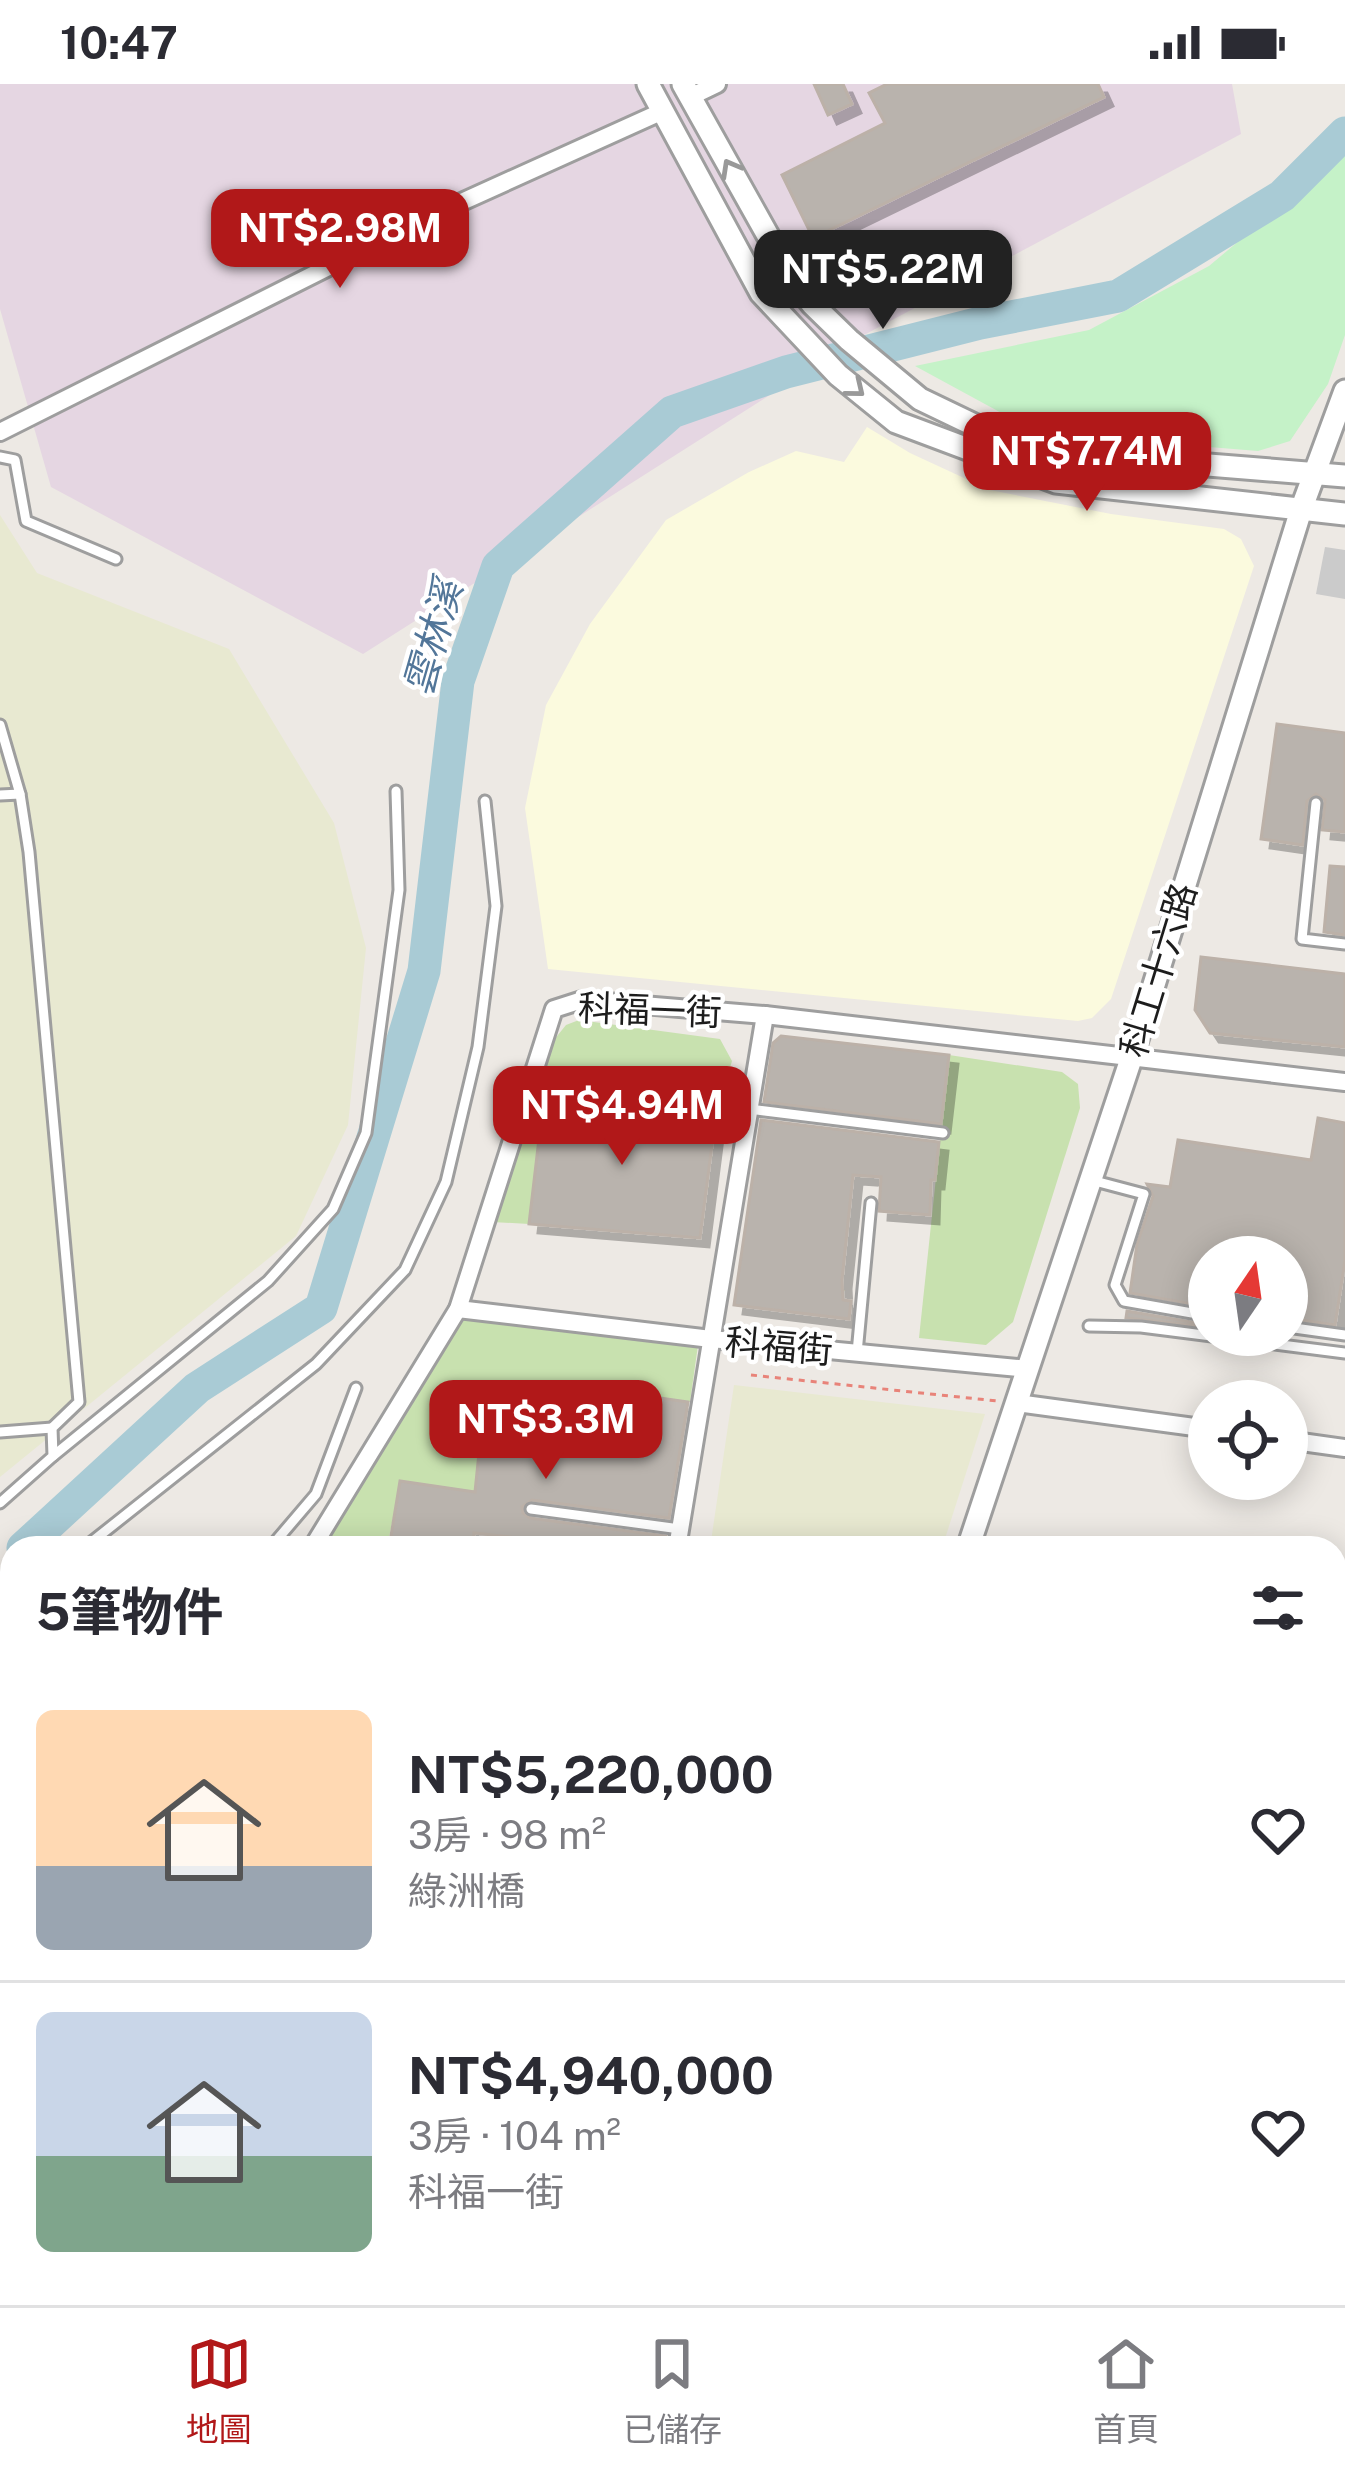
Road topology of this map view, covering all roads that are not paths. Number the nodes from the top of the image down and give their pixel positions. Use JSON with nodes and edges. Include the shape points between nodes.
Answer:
{"nodes":[{"id":1,"x":648,"y":84,"type":"edge"},
{"id":2,"x":717,"y":84,"type":"edge"},
{"id":3,"x":687,"y":91,"type":"edge"},
{"id":4,"x":663,"y":111,"type":"junction"},
{"id":5,"x":1345,"y":391,"type":"edge"},
{"id":6,"x":0,"y":432,"type":"edge"},
{"id":7,"x":0,"y":457,"type":"edge"},
{"id":8,"x":1314,"y":473,"type":"junction"},
{"id":9,"x":1345,"y":476,"type":"edge"},
{"id":10,"x":1301,"y":509,"type":"junction"},
{"id":11,"x":1345,"y":514,"type":"edge"},
{"id":12,"x":116,"y":559,"type":"dead end"},
{"id":13,"x":0,"y":725,"type":"edge"},
{"id":14,"x":396,"y":790,"type":"dead end"},
{"id":15,"x":20,"y":794,"type":"junction"},
{"id":16,"x":0,"y":795,"type":"edge"},
{"id":17,"x":485,"y":801,"type":"dead end"},
{"id":18,"x":1316,"y":802,"type":"dead end"},
{"id":19,"x":1345,"y":944,"type":"edge"},
{"id":20,"x":765,"y":1015,"type":"junction"},
{"id":21,"x":1131,"y":1059,"type":"junction"},
{"id":22,"x":1345,"y":1082,"type":"edge"},
{"id":23,"x":749,"y":1109,"type":"junction"},
{"id":24,"x":943,"y":1133,"type":"dead end"},
{"id":25,"x":1091,"y":1180,"type":"junction"},
{"id":26,"x":872,"y":1203,"type":"dead end"},
{"id":27,"x":458,"y":1309,"type":"junction"},
{"id":28,"x":1188,"y":1312,"type":"edge"},
{"id":29,"x":1089,"y":1326,"type":"dead end"},
{"id":30,"x":1308,"y":1331,"type":"edge"},
{"id":31,"x":1345,"y":1337,"type":"edge"},
{"id":32,"x":711,"y":1339,"type":"junction"},
{"id":33,"x":857,"y":1353,"type":"junction"},
{"id":34,"x":1345,"y":1354,"type":"edge"},
{"id":35,"x":1029,"y":1370,"type":"junction"},
{"id":36,"x":356,"y":1388,"type":"dead end"},
{"id":37,"x":1017,"y":1403,"type":"junction"},
{"id":38,"x":1188,"y":1427,"type":"edge"},
{"id":39,"x":52,"y":1428,"type":"junction"},
{"id":40,"x":0,"y":1432,"type":"edge"},
{"id":41,"x":1308,"y":1443,"type":"edge"},
{"id":42,"x":1345,"y":1448,"type":"edge"},
{"id":43,"x":53,"y":1456,"type":"junction"},
{"id":44,"x":0,"y":1503,"type":"edge"},
{"id":45,"x":531,"y":1508,"type":"dead end"},
{"id":46,"x":99,"y":1536,"type":"edge"},
{"id":47,"x":281,"y":1536,"type":"edge"},
{"id":48,"x":319,"y":1536,"type":"edge"},
{"id":49,"x":664,"y":1536,"type":"edge"},
{"id":50,"x":678,"y":1536,"type":"edge"},
{"id":51,"x":972,"y":1536,"type":"edge"}],
"edges":[{"from":1,"to":4,"type":"street"},
{"from":2,"to":3,"type":"street"},
{"from":3,"to":4,"type":"street"},
{"from":8,"to":3,"type":"street","one_way":true,"via":[[1084,455],[974,425],[920,399],[790,275]]},
{"from":4,"to":6,"type":"street","via":[[424,219]]},
{"from":4,"to":10,"type":"street","one_way":true,"via":[[761,293],[838,375],[896,422],[1056,482]]},
{"from":5,"to":8,"type":"street","name":"科工十六路"},
{"from":7,"to":12,"type":"lane","via":[[15,460],[26,520]]},
{"from":8,"to":9,"type":"street"},
{"from":8,"to":10,"type":"street","name":"科工十六路"},
{"from":10,"to":11,"type":"street"},
{"from":10,"to":21,"type":"street","name":"科工十六路"},
{"from":13,"to":15,"type":"lane"},
{"from":14,"to":43,"type":"lane","via":[[399,890],[366,1133],[333,1209],[268,1281]]},
{"from":15,"to":16,"type":"lane"},
{"from":15,"to":39,"type":"lane","via":[[79,1402]]},
{"from":17,"to":46,"type":"lane","via":[[496,906],[478,1047],[446,1181],[405,1270],[316,1364]]},
{"from":18,"to":19,"type":"lane","via":[[1302,939]]},
{"from":20,"to":21,"type":"street","name":"科福一街"},
{"from":20,"to":23,"type":"street","name":"科福一街"},
{"from":20,"to":27,"type":"street","name":"科福一街","via":[[582,1000],[554,1009]]},
{"from":21,"to":22,"type":"street","name":"科福一街"},
{"from":21,"to":25,"type":"street","name":"科工十六路"},
{"from":23,"to":24,"type":"lane"},
{"from":23,"to":32,"type":"street","name":"科福一街"},
{"from":25,"to":28,"type":"lane","via":[[1144,1194],[1115,1285],[1124,1301]]},
{"from":25,"to":35,"type":"street","name":"科工十六路"},
{"from":26,"to":33,"type":"lane"},
{"from":27,"to":32,"type":"street","name":"科福街"},
{"from":27,"to":48,"type":"street","name":"科福一街"},
{"from":29,"to":34,"type":"lane"},
{"from":30,"to":31,"type":"lane"},
{"from":32,"to":33,"type":"street","name":"科福街"},
{"from":32,"to":50,"type":"street","name":"科福一街"},
{"from":33,"to":35,"type":"street","name":"科福街"},
{"from":35,"to":37,"type":"street","name":"科工十六路"},
{"from":36,"to":47,"type":"lane","via":[[316,1495]]},
{"from":37,"to":38,"type":"street"},
{"from":37,"to":51,"type":"street","name":"科工十六路"},
{"from":39,"to":40,"type":"lane"},
{"from":39,"to":43,"type":"lane"},
{"from":41,"to":42,"type":"street"},
{"from":43,"to":44,"type":"lane"},
{"from":45,"to":49,"type":"lane"}]}
